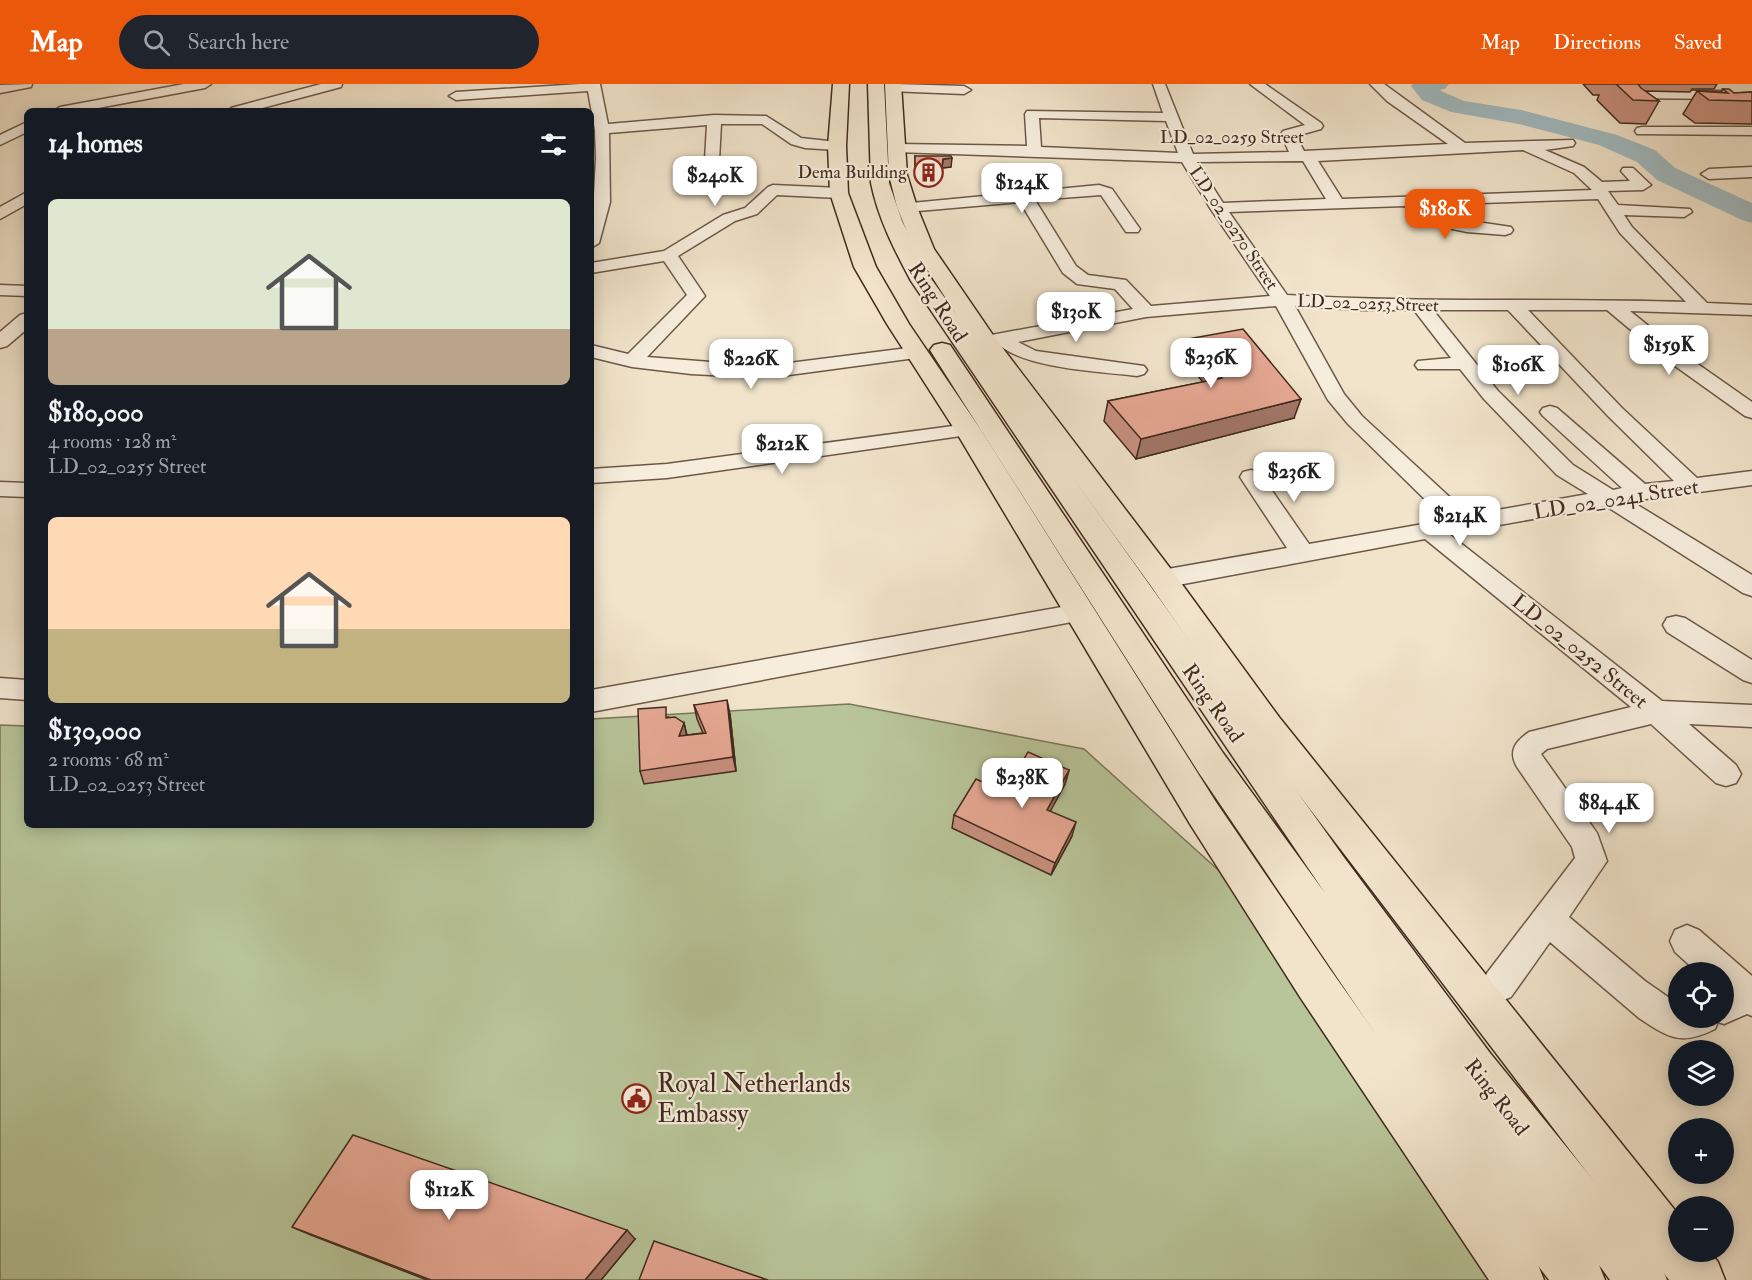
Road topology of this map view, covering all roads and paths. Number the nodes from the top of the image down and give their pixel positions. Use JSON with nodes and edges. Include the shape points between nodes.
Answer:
{"nodes":[{"id":1,"x":26,"y":84,"type":"edge"},
{"id":2,"x":205,"y":84,"type":"edge"},
{"id":3,"x":841,"y":84,"type":"edge"},
{"id":4,"x":860,"y":84,"type":"edge"},
{"id":5,"x":1159,"y":84,"type":"edge"},
{"id":6,"x":1256,"y":84,"type":"edge"},
{"id":7,"x":1376,"y":84,"type":"edge"},
{"id":8,"x":1621,"y":84,"type":"edge"},
{"id":9,"x":1729,"y":84,"type":"edge"},
{"id":10,"x":332,"y":85,"type":"edge"},
{"id":11,"x":888,"y":85,"type":"edge"},
{"id":12,"x":594,"y":86,"type":"edge"},
{"id":13,"x":0,"y":89,"type":"edge"},
{"id":14,"x":458,"y":90,"type":"edge"},
{"id":15,"x":964,"y":90,"type":"dead end"},
{"id":16,"x":1632,"y":95,"type":"junction"},
{"id":17,"x":321,"y":100,"type":"dead end"},
{"id":18,"x":76,"y":108,"type":"edge"},
{"id":19,"x":247,"y":108,"type":"edge"},
{"id":20,"x":455,"y":108,"type":"edge"},
{"id":21,"x":1646,"y":110,"type":"edge"},
{"id":22,"x":1171,"y":117,"type":"junction"},
{"id":23,"x":714,"y":119,"type":"junction"},
{"id":24,"x":24,"y":128,"type":"edge"},
{"id":25,"x":602,"y":129,"type":"junction"},
{"id":26,"x":1642,"y":131,"type":"edge"},
{"id":27,"x":1752,"y":131,"type":"edge"},
{"id":28,"x":0,"y":141,"type":"edge"},
{"id":29,"x":1568,"y":143,"type":"dead end"},
{"id":30,"x":837,"y":146,"type":"junction"},
{"id":31,"x":1523,"y":146,"type":"junction"},
{"id":32,"x":1462,"y":147,"type":"junction"},
{"id":33,"x":897,"y":148,"type":"junction"},
{"id":34,"x":1034,"y":151,"type":"junction"},
{"id":35,"x":1302,"y":155,"type":"junction"},
{"id":36,"x":1187,"y":159,"type":"junction"},
{"id":37,"x":712,"y":160,"type":"dead end"},
{"id":38,"x":1629,"y":171,"type":"dead end"},
{"id":39,"x":597,"y":172,"type":"edge"},
{"id":40,"x":1752,"y":172,"type":"edge"},
{"id":41,"x":1709,"y":174,"type":"dead end"},
{"id":42,"x":1600,"y":190,"type":"junction"},
{"id":43,"x":839,"y":193,"type":"junction"},
{"id":44,"x":1025,"y":196,"type":"junction"},
{"id":45,"x":23,"y":198,"type":"edge"},
{"id":46,"x":0,"y":199,"type":"edge"},
{"id":47,"x":1410,"y":202,"type":"junction"},
{"id":48,"x":1336,"y":204,"type":"junction"},
{"id":49,"x":907,"y":207,"type":"junction"},
{"id":50,"x":1218,"y":208,"type":"junction"},
{"id":51,"x":1614,"y":210,"type":"junction"},
{"id":52,"x":1684,"y":212,"type":"dead end"},
{"id":53,"x":0,"y":214,"type":"edge"},
{"id":54,"x":1132,"y":229,"type":"dead end"},
{"id":55,"x":1505,"y":230,"type":"dead end"},
{"id":56,"x":594,"y":237,"type":"edge"},
{"id":57,"x":669,"y":255,"type":"junction"},
{"id":58,"x":594,"y":268,"type":"edge"},
{"id":59,"x":0,"y":290,"type":"edge"},
{"id":60,"x":24,"y":291,"type":"edge"},
{"id":61,"x":1282,"y":300,"type":"junction"},
{"id":62,"x":1514,"y":305,"type":"junction"},
{"id":63,"x":1611,"y":305,"type":"junction"},
{"id":64,"x":1420,"y":306,"type":"junction"},
{"id":65,"x":1703,"y":309,"type":"junction"},
{"id":66,"x":1752,"y":310,"type":"edge"},
{"id":67,"x":1146,"y":312,"type":"junction"},
{"id":68,"x":24,"y":322,"type":"edge"},
{"id":69,"x":995,"y":341,"type":"junction"},
{"id":70,"x":0,"y":342,"type":"edge"},
{"id":71,"x":594,"y":352,"type":"edge"},
{"id":72,"x":916,"y":353,"type":"junction"},
{"id":73,"x":632,"y":361,"type":"junction"},
{"id":74,"x":1464,"y":363,"type":"junction"},
{"id":75,"x":1425,"y":365,"type":"dead end"},
{"id":76,"x":1137,"y":370,"type":"dead end"},
{"id":77,"x":1550,"y":412,"type":"dead end"},
{"id":78,"x":1752,"y":412,"type":"edge"},
{"id":79,"x":968,"y":430,"type":"junction"},
{"id":80,"x":594,"y":476,"type":"edge"},
{"id":81,"x":1251,"y":477,"type":"dead end"},
{"id":82,"x":1752,"y":478,"type":"edge"},
{"id":83,"x":1692,"y":486,"type":"junction"},
{"id":84,"x":0,"y":489,"type":"edge"},
{"id":85,"x":24,"y":490,"type":"edge"},
{"id":86,"x":1640,"y":492,"type":"junction"},
{"id":87,"x":1608,"y":498,"type":"junction"},
{"id":88,"x":1465,"y":525,"type":"junction"},
{"id":89,"x":1431,"y":532,"type":"junction"},
{"id":90,"x":1303,"y":553,"type":"junction"},
{"id":91,"x":1162,"y":579,"type":"junction"},
{"id":92,"x":1752,"y":587,"type":"edge"},
{"id":93,"x":1079,"y":613,"type":"junction"},
{"id":94,"x":1676,"y":625,"type":"dead end"},
{"id":95,"x":1752,"y":673,"type":"edge"},
{"id":96,"x":0,"y":688,"type":"edge"},
{"id":97,"x":24,"y":690,"type":"edge"},
{"id":98,"x":594,"y":701,"type":"edge"},
{"id":99,"x":1656,"y":712,"type":"junction"},
{"id":100,"x":1752,"y":716,"type":"edge"},
{"id":101,"x":1726,"y":774,"type":"dead end"},
{"id":102,"x":1548,"y":919,"type":"junction"},
{"id":103,"x":1687,"y":941,"type":"dead end"},
{"id":104,"x":1707,"y":962,"type":"edge"},
{"id":105,"x":1499,"y":984,"type":"dead end"},
{"id":106,"x":1668,"y":1017,"type":"edge"},
{"id":107,"x":1520,"y":1280,"type":"edge"},
{"id":108,"x":1580,"y":1280,"type":"edge"},
{"id":109,"x":1642,"y":1280,"type":"edge"},
{"id":110,"x":1700,"y":1280,"type":"edge"}],
"edges":[{"from":1,"to":13,"type":"street"},
{"from":2,"to":18,"type":"street"},
{"from":3,"to":30,"type":"main road"},
{"from":4,"to":108,"type":"main road","name":"Ring Road","via":[[861,198],[878,248],[909,301],[1210,763],[1487,1159]]},
{"from":5,"to":22,"type":"street","name":"LD_02_0270 Street"},
{"from":6,"to":35,"type":"street","via":[[1316,126],[1288,134]]},
{"from":7,"to":32,"type":"street"},
{"from":8,"to":16,"type":"street"},
{"from":9,"to":16,"type":"street","via":[[1746,96]]},
{"from":10,"to":17,"type":"street"},
{"from":10,"to":19,"type":"street"},
{"from":11,"to":15,"type":"street"},
{"from":11,"to":33,"type":"main road"},
{"from":11,"to":109,"type":"main road","name":"Ring Road","via":[[880,183],[892,228],[922,280],[1329,868],[1474,1069]]},
{"from":12,"to":14,"type":"street"},
{"from":12,"to":25,"type":"street"},
{"from":14,"to":20,"type":"street"},
{"from":16,"to":21,"type":"street"},
{"from":22,"to":34,"type":"street","via":[[1113,111],[1032,114]]},
{"from":22,"to":36,"type":"street","name":"LD_02_0270 Street"},
{"from":23,"to":25,"type":"street"},
{"from":23,"to":30,"type":"street","via":[[766,120],[796,141]]},
{"from":23,"to":37,"type":"street"},
{"from":24,"to":28,"type":"street"},
{"from":25,"to":39,"type":"street"},
{"from":26,"to":27,"type":"street"},
{"from":29,"to":31,"type":"street","name":"LD_02_0259 Street"},
{"from":30,"to":43,"type":"main road"},
{"from":31,"to":32,"type":"street","name":"LD_02_0259 Street"},
{"from":31,"to":42,"type":"street","via":[[1579,171]]},
{"from":32,"to":35,"type":"street","name":"LD_02_0259 Street"},
{"from":33,"to":34,"type":"street","name":"LD_02_0259 Street"},
{"from":33,"to":49,"type":"main road","via":[[898,175]]},
{"from":34,"to":36,"type":"street","name":"LD_02_0259 Street"},
{"from":35,"to":36,"type":"street","name":"LD_02_0259 Street"},
{"from":35,"to":48,"type":"street"},
{"from":36,"to":50,"type":"street","name":"LD_02_0270 Street"},
{"from":38,"to":42,"type":"street","via":[[1643,185]]},
{"from":39,"to":56,"type":"street","via":[[600,224]]},
{"from":40,"to":41,"type":"street"},
{"from":42,"to":47,"type":"street"},
{"from":42,"to":51,"type":"street"},
{"from":43,"to":57,"type":"street","via":[[773,190],[751,211],[729,218]]},
{"from":43,"to":72,"type":"main road","via":[[865,267]]},
{"from":44,"to":49,"type":"street"},
{"from":44,"to":54,"type":"street","via":[[1103,190]]},
{"from":44,"to":67,"type":"street","via":[[1076,277],[1120,284]]},
{"from":45,"to":46,"type":"street"},
{"from":45,"to":53,"type":"street"},
{"from":47,"to":48,"type":"street"},
{"from":47,"to":55,"type":"street","via":[[1425,219]]},
{"from":48,"to":50,"type":"street"},
{"from":49,"to":69,"type":"main road","via":[[924,249]]},
{"from":50,"to":61,"type":"street","name":"LD_02_0270 Street"},
{"from":51,"to":52,"type":"street"},
{"from":51,"to":65,"type":"street","via":[[1626,230]]},
{"from":57,"to":58,"type":"street"},
{"from":57,"to":73,"type":"street","via":[[696,296]]},
{"from":59,"to":60,"type":"street"},
{"from":61,"to":64,"type":"street","name":"LD_02_0253 Street"},
{"from":61,"to":67,"type":"street","name":"LD_02_0253 Street"},
{"from":61,"to":88,"type":"street","name":"LD_02_0270 Street","via":[[1335,396]]},
{"from":62,"to":63,"type":"street","name":"LD_02_0253 Street"},
{"from":62,"to":64,"type":"street","name":"LD_02_0253 Street"},
{"from":62,"to":83,"type":"street","via":[[1582,379]]},
{"from":63,"to":65,"type":"street","name":"LD_02_0253 Street"},
{"from":63,"to":78,"type":"street"},
{"from":64,"to":74,"type":"street"},
{"from":65,"to":66,"type":"street","name":"LD_02_0253 Street"},
{"from":67,"to":69,"type":"street","name":"LD_02_0253 Street"},
{"from":68,"to":70,"type":"street"},
{"from":69,"to":76,"type":"street","via":[[1034,356]]},
{"from":69,"to":91,"type":"main road"},
{"from":71,"to":73,"type":"street"},
{"from":72,"to":73,"type":"street","via":[[750,371]]},
{"from":72,"to":79,"type":"main road"},
{"from":74,"to":75,"type":"street"},
{"from":74,"to":87,"type":"street","via":[[1565,470]]},
{"from":77,"to":86,"type":"street"},
{"from":79,"to":80,"type":"street","via":[[666,471]]},
{"from":79,"to":93,"type":"main road"},
{"from":81,"to":90,"type":"street"},
{"from":82,"to":83,"type":"street","name":"LD_02_0241 Street"},
{"from":83,"to":86,"type":"street","name":"LD_02_0241 Street"},
{"from":84,"to":85,"type":"street"},
{"from":86,"to":87,"type":"street","name":"LD_02_0241 Street"},
{"from":87,"to":88,"type":"street","name":"LD_02_0241 Street"},
{"from":87,"to":92,"type":"street"},
{"from":88,"to":89,"type":"street","name":"LD_02_0241 Street"},
{"from":89,"to":90,"type":"street","name":"LD_02_0241 Street"},
{"from":89,"to":99,"type":"street","name":"LD_02_0252 Street"},
{"from":90,"to":91,"type":"street","name":"LD_02_0241 Street"},
{"from":91,"to":110,"type":"main road","via":[[1288,755]]},
{"from":93,"to":98,"type":"street"},
{"from":93,"to":107,"type":"main road","via":[[1203,813],[1315,983]]},
{"from":94,"to":95,"type":"street"},
{"from":96,"to":97,"type":"street"},
{"from":99,"to":100,"type":"street"},
{"from":99,"to":101,"type":"street","name":"LD_02_0252 Street"},
{"from":99,"to":102,"type":"street","via":[[1539,740],[1527,749],[1527,759],[1586,842],[1591,861]]},
{"from":102,"to":105,"type":"street"},
{"from":102,"to":106,"type":"street"},
{"from":103,"to":104,"type":"street"}]}
